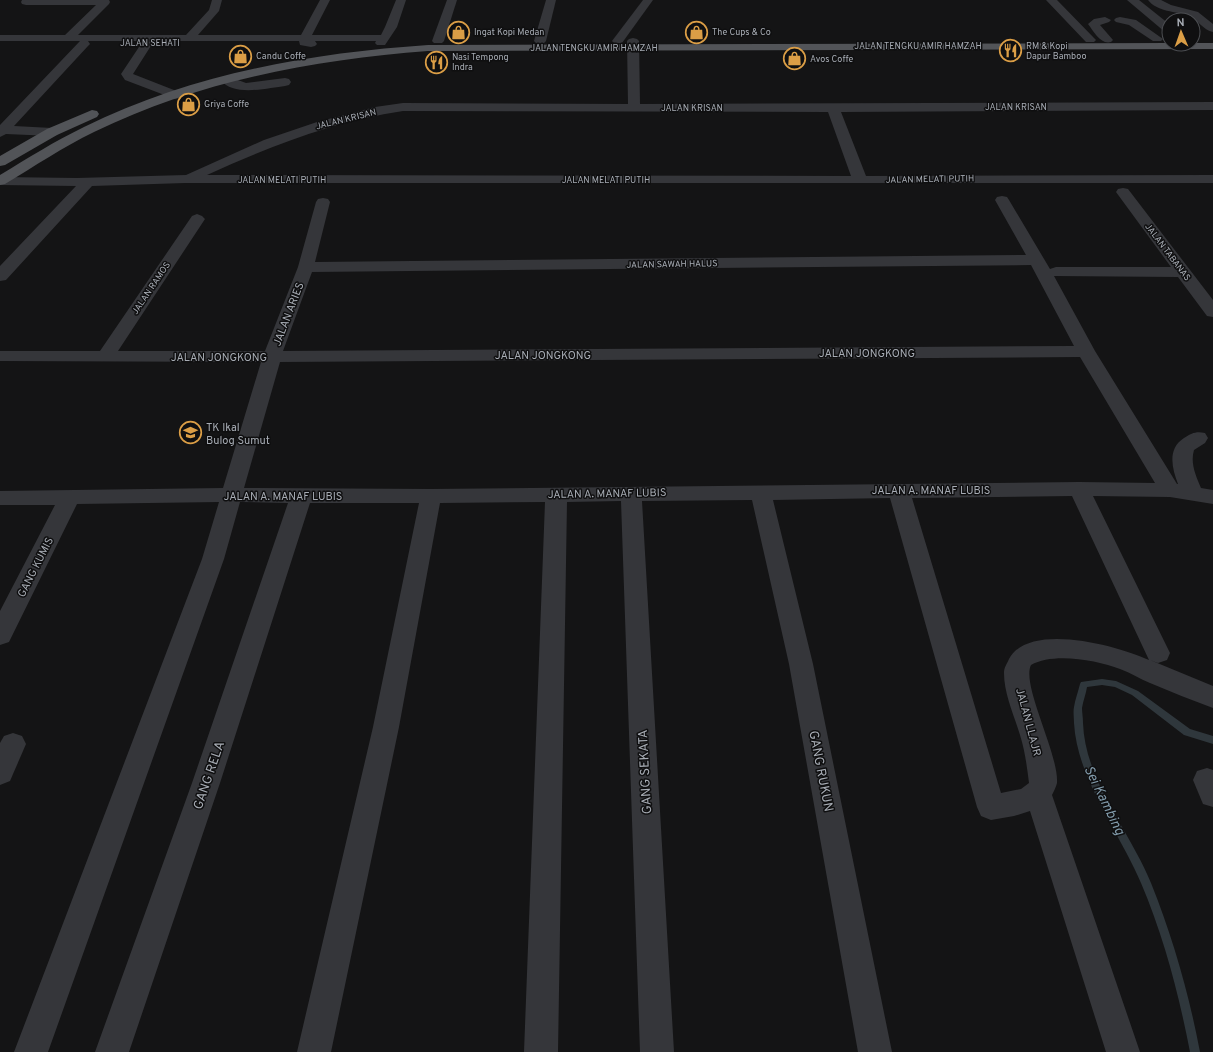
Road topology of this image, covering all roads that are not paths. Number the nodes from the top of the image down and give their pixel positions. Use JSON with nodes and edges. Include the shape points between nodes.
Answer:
{"nodes":[{"id":1,"x":217,"y":0,"type":"edge"},
{"id":2,"x":325,"y":0,"type":"edge"},
{"id":3,"x":402,"y":0,"type":"edge"},
{"id":4,"x":452,"y":0,"type":"edge"},
{"id":5,"x":551,"y":0,"type":"edge"},
{"id":6,"x":648,"y":0,"type":"edge"},
{"id":7,"x":1050,"y":0,"type":"edge"},
{"id":8,"x":1132,"y":0,"type":"edge"},
{"id":9,"x":1153,"y":0,"type":"edge"},
{"id":10,"x":26,"y":2,"type":"dead end"},
{"id":11,"x":1105,"y":20,"type":"dead end"},
{"id":12,"x":1120,"y":20,"type":"dead end"},
{"id":13,"x":1161,"y":24,"type":"edge"},
{"id":14,"x":1213,"y":29,"type":"edge"},
{"id":15,"x":0,"y":38,"type":"edge"},
{"id":16,"x":68,"y":38,"type":"junction"},
{"id":17,"x":190,"y":38,"type":"junction"},
{"id":18,"x":1157,"y":39,"type":"junction"},
{"id":19,"x":1161,"y":39,"type":"edge"},
{"id":20,"x":1201,"y":39,"type":"edge"},
{"id":21,"x":1213,"y":39,"type":"edge"},
{"id":22,"x":228,"y":40,"type":"junction"},
{"id":23,"x":304,"y":40,"type":"junction"},
{"id":24,"x":383,"y":40,"type":"junction"},
{"id":25,"x":618,"y":40,"type":"junction"},
{"id":26,"x":1090,"y":40,"type":"junction"},
{"id":27,"x":1107,"y":40,"type":"junction"},
{"id":28,"x":83,"y":41,"type":"junction"},
{"id":29,"x":148,"y":41,"type":"junction"},
{"id":30,"x":438,"y":41,"type":"junction"},
{"id":31,"x":540,"y":41,"type":"junction"},
{"id":32,"x":1006,"y":43,"type":"junction"},
{"id":33,"x":633,"y":44,"type":"junction"},
{"id":34,"x":1213,"y":46,"type":"edge"},
{"id":35,"x":335,"y":48,"type":"junction"},
{"id":36,"x":227,"y":80,"type":"junction"},
{"id":37,"x":285,"y":82,"type":"dead end"},
{"id":38,"x":156,"y":88,"type":"junction"},
{"id":39,"x":175,"y":95,"type":"junction"},
{"id":40,"x":129,"y":98,"type":"dead end"},
{"id":41,"x":1213,"y":106,"type":"edge"},
{"id":42,"x":634,"y":108,"type":"junction"},
{"id":43,"x":833,"y":108,"type":"junction"},
{"id":44,"x":102,"y":109,"type":"dead end"},
{"id":45,"x":1,"y":132,"type":"edge"},
{"id":46,"x":52,"y":132,"type":"junction"},
{"id":47,"x":0,"y":162,"type":"edge"},
{"id":48,"x":185,"y":179,"type":"junction"},
{"id":49,"x":1213,"y":179,"type":"edge"},
{"id":50,"x":860,"y":180,"type":"junction"},
{"id":51,"x":0,"y":181,"type":"edge"},
{"id":52,"x":88,"y":182,"type":"junction"},
{"id":53,"x":1123,"y":192,"type":"dead end"},
{"id":54,"x":1002,"y":200,"type":"dead end"},
{"id":55,"x":323,"y":202,"type":"dead end"},
{"id":56,"x":197,"y":219,"type":"dead end"},
{"id":57,"x":1037,"y":260,"type":"junction"},
{"id":58,"x":306,"y":267,"type":"junction"},
{"id":59,"x":1056,"y":272,"type":"dead end"},
{"id":60,"x":1182,"y":272,"type":"junction"},
{"id":61,"x":0,"y":276,"type":"edge"},
{"id":62,"x":1213,"y":312,"type":"edge"},
{"id":63,"x":1086,"y":352,"type":"junction"},
{"id":64,"x":0,"y":356,"type":"edge"},
{"id":65,"x":105,"y":357,"type":"junction"},
{"id":66,"x":272,"y":357,"type":"junction"},
{"id":67,"x":1198,"y":438,"type":"dead end"},
{"id":68,"x":1079,"y":489,"type":"junction"},
{"id":69,"x":1170,"y":490,"type":"junction"},
{"id":70,"x":899,"y":491,"type":"junction"},
{"id":71,"x":761,"y":492,"type":"junction"},
{"id":72,"x":631,"y":493,"type":"junction"},
{"id":73,"x":556,"y":494,"type":"junction"},
{"id":74,"x":231,"y":495,"type":"junction"},
{"id":75,"x":1203,"y":495,"type":"edge"},
{"id":76,"x":301,"y":496,"type":"junction"},
{"id":77,"x":431,"y":496,"type":"junction"},
{"id":78,"x":0,"y":498,"type":"edge"},
{"id":79,"x":69,"y":498,"type":"junction"},
{"id":80,"x":0,"y":635,"type":"edge"},
{"id":81,"x":1158,"y":654,"type":"dead end"},
{"id":82,"x":1213,"y":698,"type":"edge"},
{"id":83,"x":13,"y":744,"type":"dead end"},
{"id":84,"x":0,"y":773,"type":"edge"},
{"id":85,"x":1038,"y":794,"type":"junction"},
{"id":86,"x":32,"y":1052,"type":"edge"},
{"id":87,"x":112,"y":1052,"type":"edge"},
{"id":88,"x":314,"y":1052,"type":"edge"},
{"id":89,"x":541,"y":1052,"type":"edge"},
{"id":90,"x":657,"y":1052,"type":"edge"},
{"id":91,"x":875,"y":1052,"type":"edge"},
{"id":92,"x":1123,"y":1052,"type":"edge"}],
"edges":[{"from":1,"to":17,"type":"street","via":[[214,11]]},
{"from":2,"to":23,"type":"street"},
{"from":3,"to":24,"type":"street"},
{"from":4,"to":30,"type":"street"},
{"from":5,"to":31,"type":"street"},
{"from":6,"to":25,"type":"street"},
{"from":7,"to":26,"type":"street"},
{"from":8,"to":13,"type":"street"},
{"from":9,"to":14,"type":"street","via":[[1194,14]]},
{"from":10,"to":16,"type":"street","via":[[105,2]]},
{"from":11,"to":27,"type":"street","via":[[1094,24]]},
{"from":12,"to":18,"type":"street","via":[[1132,22]]},
{"from":15,"to":16,"type":"street","name":"JALAN SEHATI"},
{"from":16,"to":28,"type":"street","name":"JALAN SEHATI"},
{"from":17,"to":22,"type":"street"},
{"from":17,"to":29,"type":"street"},
{"from":18,"to":19,"type":"main road","name":"JALAN TENGKU AMIR HAMZAH"},
{"from":18,"to":27,"type":"main road","name":"JALAN TENGKU AMIR HAMZAH"},
{"from":20,"to":21,"type":"main road"},
{"from":22,"to":23,"type":"street","name":"JALAN SEHATI"},
{"from":22,"to":29,"type":"street","name":"JALAN SEHATI"},
{"from":23,"to":24,"type":"street"},
{"from":23,"to":35,"type":"street"},
{"from":24,"to":30,"type":"main road","name":"JALAN TENGKU AMIR HAMZAH"},
{"from":24,"to":35,"type":"main road","name":"JALAN TENGKU AMIR HAMZAH"},
{"from":25,"to":31,"type":"main road","name":"JALAN TENGKU AMIR HAMZAH"},
{"from":25,"to":33,"type":"main road","name":"JALAN TENGKU AMIR HAMZAH"},
{"from":26,"to":27,"type":"main road","name":"JALAN TENGKU AMIR HAMZAH"},
{"from":26,"to":32,"type":"main road","name":"JALAN TENGKU AMIR HAMZAH"},
{"from":28,"to":29,"type":"street","name":"JALAN SEHATI"},
{"from":28,"to":45,"type":"street"},
{"from":29,"to":38,"type":"street","via":[[127,74]]},
{"from":30,"to":31,"type":"main road","name":"JALAN TENGKU AMIR HAMZAH"},
{"from":32,"to":33,"type":"main road","name":"JALAN TENGKU AMIR HAMZAH"},
{"from":32,"to":34,"type":"main road","name":"JALAN TENGKU AMIR HAMZAH"},
{"from":33,"to":36,"type":"main road","name":"JALAN TENGKU AMIR HAMZAH","via":[[384,50],[312,61]]},
{"from":33,"to":42,"type":"street"},
{"from":35,"to":38,"type":"main road","name":"JALAN TENGKU AMIR HAMZAH","via":[[232,68]]},
{"from":36,"to":37,"type":"street","via":[[246,87]]},
{"from":36,"to":39,"type":"main road","name":"JALAN TENGKU AMIR HAMZAH"},
{"from":38,"to":39,"type":"street"},
{"from":38,"to":40,"type":"main road","name":"JALAN TENGKU AMIR HAMZAH"},
{"from":39,"to":51,"type":"main road","name":"JALAN TENGKU AMIR HAMZAH","via":[[102,123]]},
{"from":41,"to":43,"type":"street","name":"JALAN KRISAN"},
{"from":42,"to":43,"type":"street","name":"JALAN KRISAN"},
{"from":42,"to":48,"type":"street","name":"JALAN KRISAN","via":[[403,107],[362,113],[330,121],[264,144]]},
{"from":43,"to":50,"type":"street"},
{"from":44,"to":46,"type":"main road"},
{"from":45,"to":46,"type":"street"},
{"from":46,"to":47,"type":"main road"},
{"from":48,"to":50,"type":"street","name":"JALAN MELATI PUTIH"},
{"from":48,"to":52,"type":"street","name":"JALAN MELATI PUTIH"},
{"from":49,"to":50,"type":"street","name":"JALAN MELATI PUTIH"},
{"from":51,"to":52,"type":"street","name":"JALAN MELATI PUTIH"},
{"from":52,"to":61,"type":"street"},
{"from":53,"to":60,"type":"street","name":"JALAN TABANAS"},
{"from":54,"to":57,"type":"street"},
{"from":55,"to":58,"type":"street","name":"JALAN ARIES"},
{"from":56,"to":65,"type":"street","name":"JALAN RAMOS"},
{"from":57,"to":58,"type":"street","name":"JALAN SAWAH HALUS"},
{"from":57,"to":63,"type":"street"},
{"from":58,"to":66,"type":"street","name":"JALAN ARIES"},
{"from":59,"to":60,"type":"street"},
{"from":60,"to":62,"type":"street","name":"JALAN TABANAS"},
{"from":63,"to":66,"type":"street","name":"JALAN JONGKONG"},
{"from":63,"to":69,"type":"street"},
{"from":64,"to":65,"type":"street","name":"JALAN JONGKONG"},
{"from":65,"to":66,"type":"street","name":"JALAN JONGKONG"},
{"from":66,"to":74,"type":"street","name":"JALAN ARIES"},
{"from":67,"to":75,"type":"street","via":[[1186,447],[1182,459],[1186,476]]},
{"from":68,"to":69,"type":"street","name":"JALAN A. MANAF LUBIS"},
{"from":68,"to":70,"type":"street","name":"JALAN A. MANAF LUBIS"},
{"from":68,"to":81,"type":"street"},
{"from":69,"to":75,"type":"street","name":"JALAN A. MANAF LUBIS"},
{"from":70,"to":71,"type":"street","name":"JALAN A. MANAF LUBIS"},
{"from":70,"to":85,"type":"street","via":[[991,807],[1026,800]]},
{"from":71,"to":72,"type":"street","name":"JALAN A. MANAF LUBIS"},
{"from":71,"to":91,"type":"street","name":"GANG RUKUN","via":[[801,664]]},
{"from":72,"to":73,"type":"street","name":"JALAN A. MANAF LUBIS"},
{"from":72,"to":90,"type":"street","name":"GANG SEKATA"},
{"from":73,"to":77,"type":"street","name":"JALAN A. MANAF LUBIS"},
{"from":73,"to":89,"type":"street"},
{"from":74,"to":76,"type":"street","name":"JALAN A. MANAF LUBIS"},
{"from":74,"to":79,"type":"street","name":"JALAN A. MANAF LUBIS"},
{"from":74,"to":86,"type":"street","name":"JALAN ARIES","via":[[213,559]]},
{"from":76,"to":77,"type":"street","name":"JALAN A. MANAF LUBIS"},
{"from":76,"to":87,"type":"street","name":"GANG RELA","via":[[206,783]]},
{"from":77,"to":88,"type":"street","via":[[386,727]]},
{"from":78,"to":79,"type":"street","name":"JALAN A. MANAF LUBIS"},
{"from":79,"to":80,"type":"street","name":"GANG KUMIS"},
{"from":82,"to":85,"type":"street","name":"JALAN LLAJR","via":[[1120,659],[1089,651],[1066,649],[1030,652],[1024,656],[1017,668],[1019,691],[1036,744],[1043,783]]},
{"from":83,"to":84,"type":"street"},
{"from":85,"to":92,"type":"street"}]}
